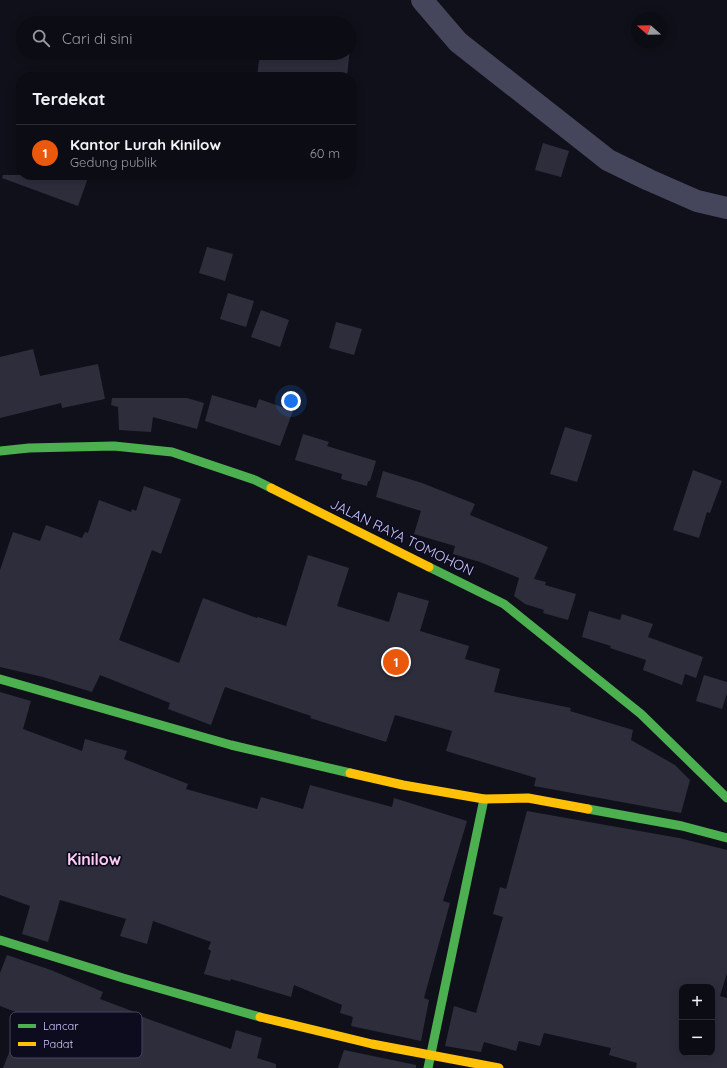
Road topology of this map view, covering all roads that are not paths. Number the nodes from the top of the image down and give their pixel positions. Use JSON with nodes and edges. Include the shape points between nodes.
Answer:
{"nodes":[{"id":1,"x":422,"y":0,"type":"edge"},
{"id":2,"x":727,"y":208,"type":"edge"},
{"id":3,"x":0,"y":451,"type":"edge"},
{"id":4,"x":0,"y":679,"type":"edge"},
{"id":5,"x":727,"y":798,"type":"edge"},
{"id":6,"x":484,"y":799,"type":"junction"},
{"id":7,"x":727,"y":838,"type":"edge"},
{"id":8,"x":0,"y":940,"type":"edge"},
{"id":9,"x":431,"y":1057,"type":"junction"},
{"id":10,"x":428,"y":1068,"type":"edge"},
{"id":11,"x":499,"y":1068,"type":"edge"}],
"edges":[{"from":1,"to":2,"type":"street","via":[[458,42],[608,160],[697,200]]},
{"from":3,"to":5,"type":"main road","name":"JALAN RAYA TOMOHON","via":[[114,446],[172,452],[255,480],[504,604],[641,714]]},
{"from":4,"to":6,"type":"main road","via":[[231,745],[403,785]]},
{"from":6,"to":7,"type":"main road","via":[[528,798],[682,826]]},
{"from":6,"to":9,"type":"main road"},
{"from":8,"to":9,"type":"main road","via":[[87,968],[262,1018]]},
{"from":9,"to":10,"type":"main road"},
{"from":9,"to":11,"type":"main road"}]}
